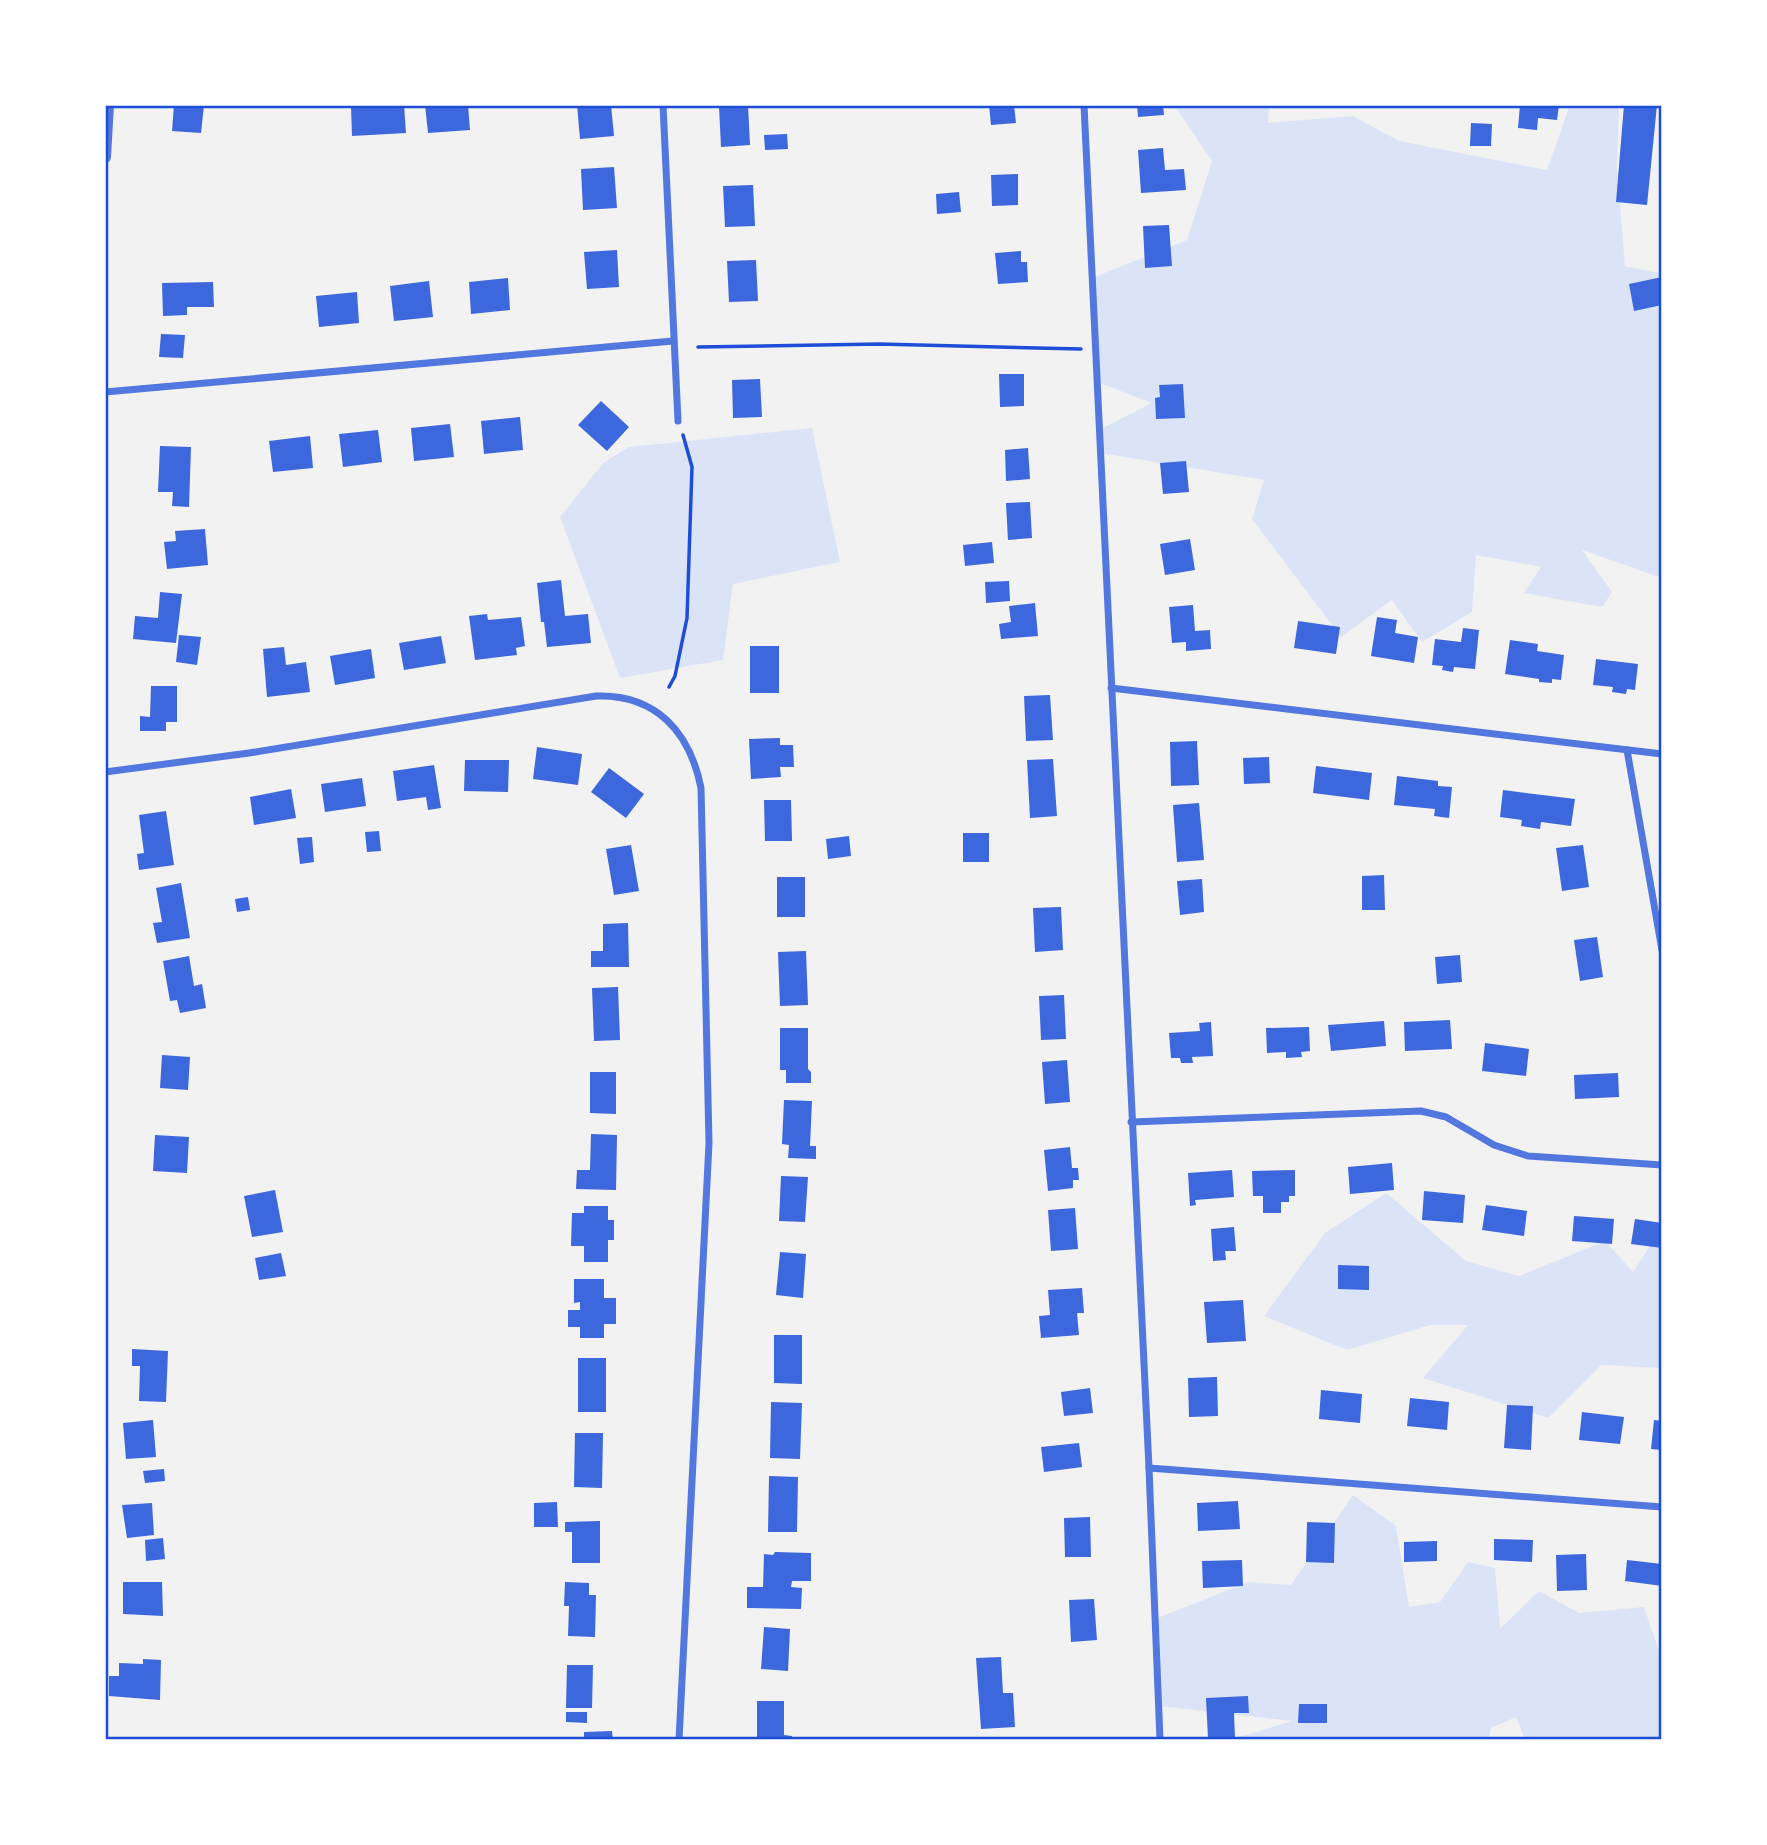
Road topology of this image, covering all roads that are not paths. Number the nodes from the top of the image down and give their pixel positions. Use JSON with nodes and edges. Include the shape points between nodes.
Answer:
{"nodes":[{"id":1,"x":108,"y":105,"type":"edge"},
{"id":2,"x":663,"y":105,"type":"edge"},
{"id":3,"x":1084,"y":105,"type":"edge"},
{"id":4,"x":105,"y":157,"type":"edge"},
{"id":5,"x":673,"y":341,"type":"junction"},
{"id":6,"x":105,"y":392,"type":"edge"},
{"id":7,"x":678,"y":421,"type":"road end"},
{"id":8,"x":1111,"y":688,"type":"junction"},
{"id":9,"x":1627,"y":750,"type":"junction"},
{"id":10,"x":1662,"y":754,"type":"edge"},
{"id":11,"x":105,"y":772,"type":"edge"},
{"id":12,"x":1662,"y":950,"type":"edge"},
{"id":13,"x":1131,"y":1122,"type":"junction"},
{"id":14,"x":1662,"y":1165,"type":"edge"},
{"id":15,"x":1149,"y":1468,"type":"junction"},
{"id":16,"x":1662,"y":1507,"type":"edge"},
{"id":17,"x":679,"y":1740,"type":"edge"},
{"id":18,"x":1160,"y":1740,"type":"edge"}],
"edges":[{"from":1,"to":4,"type":"street"},
{"from":2,"to":5,"type":"street"},
{"from":3,"to":8,"type":"street"},
{"from":5,"to":6,"type":"street"},
{"from":5,"to":7,"type":"street"},
{"from":8,"to":9,"type":"street"},
{"from":8,"to":13,"type":"street"},
{"from":9,"to":10,"type":"street"},
{"from":9,"to":12,"type":"street"},
{"from":11,"to":17,"type":"street","via":[[249,754],[596,696],[623,698],[650,708],[682,736],[701,788],[709,1143]]},
{"from":13,"to":14,"type":"street","via":[[1421,1111],[1446,1117],[1494,1145],[1528,1156]]},
{"from":13,"to":15,"type":"street"},
{"from":15,"to":16,"type":"street"},
{"from":15,"to":18,"type":"street"}]}
